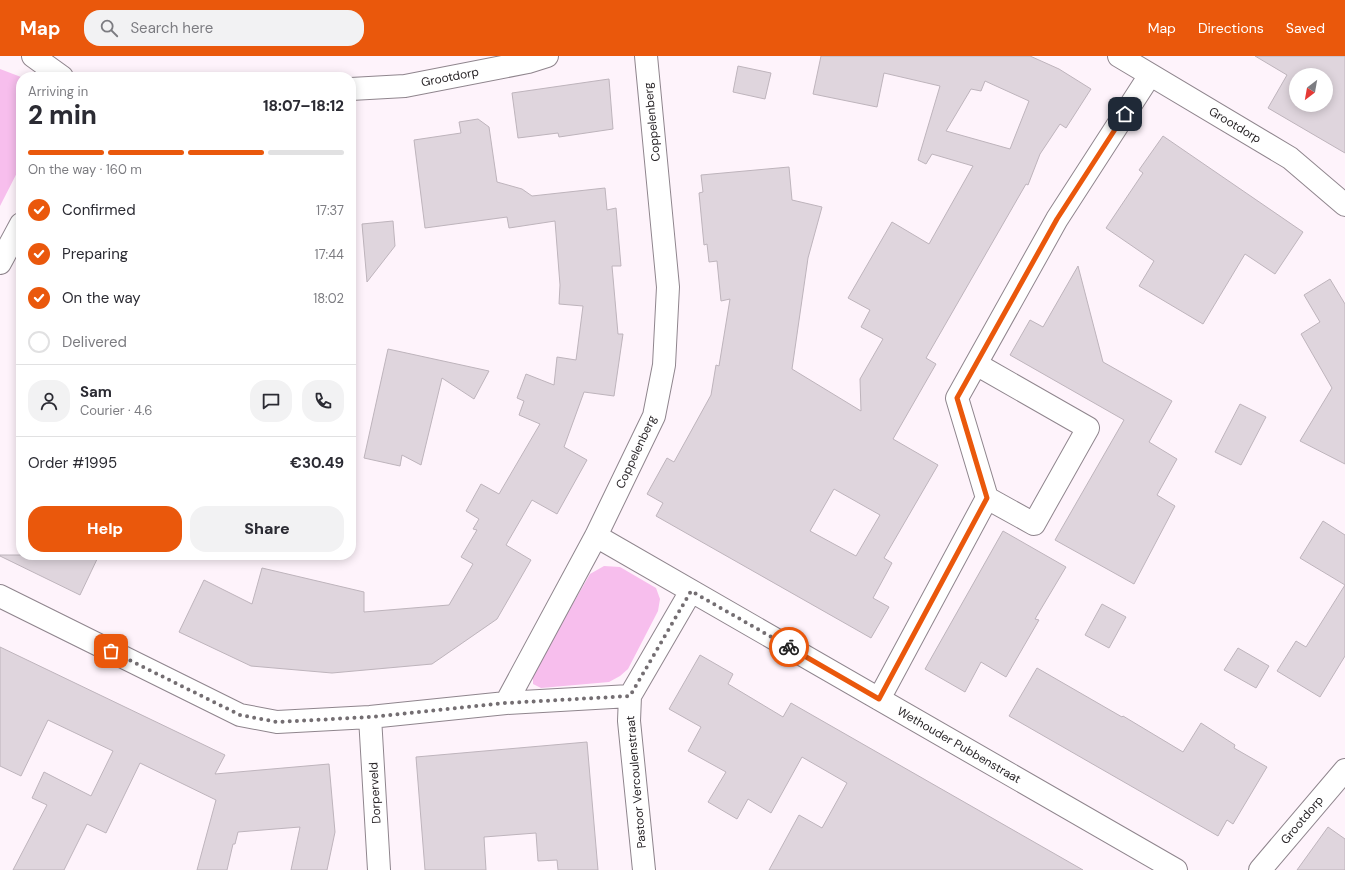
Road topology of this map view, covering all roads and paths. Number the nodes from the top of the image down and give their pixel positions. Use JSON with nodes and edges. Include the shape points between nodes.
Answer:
{"nodes":[{"id":1,"x":33,"y":56,"type":"edge"},
{"id":2,"x":547,"y":56,"type":"edge"},
{"id":3,"x":646,"y":56,"type":"edge"},
{"id":4,"x":1119,"y":56,"type":"edge"},
{"id":5,"x":55,"y":72,"type":"edge"},
{"id":6,"x":1150,"y":75,"type":"junction"},
{"id":7,"x":356,"y":89,"type":"edge"},
{"id":8,"x":1345,"y":205,"type":"edge"},
{"id":9,"x":16,"y":233,"type":"edge"},
{"id":10,"x":0,"y":263,"type":"edge"},
{"id":11,"x":976,"y":364,"type":"junction"},
{"id":12,"x":987,"y":498,"type":"junction"},
{"id":13,"x":596,"y":536,"type":"junction"},
{"id":14,"x":691,"y":591,"type":"junction"},
{"id":15,"x":0,"y":596,"type":"edge"},
{"id":16,"x":630,"y":696,"type":"junction"},
{"id":17,"x":879,"y":699,"type":"junction"},
{"id":18,"x":506,"y":703,"type":"junction"},
{"id":19,"x":370,"y":717,"type":"junction"},
{"id":20,"x":1345,"y":770,"type":"edge"},
{"id":21,"x":379,"y":870,"type":"edge"},
{"id":22,"x":644,"y":870,"type":"edge"},
{"id":23,"x":1176,"y":870,"type":"edge"},
{"id":24,"x":1260,"y":870,"type":"edge"}],
"edges":[{"from":1,"to":5,"type":"street"},
{"from":2,"to":7,"type":"street","name":"Grootdorp","via":[[405,86]]},
{"from":3,"to":13,"type":"street","name":"Coppelenberg","via":[[668,287],[664,366],[654,416]]},
{"from":4,"to":6,"type":"street","name":"Grootdorp"},
{"from":6,"to":8,"type":"street","name":"Grootdorp","via":[[1290,158]]},
{"from":6,"to":11,"type":"street","via":[[1057,219]]},
{"from":9,"to":10,"type":"street"},
{"from":11,"to":12,"type":"street","via":[[957,398]]},
{"from":11,"to":12,"type":"street","via":[[1088,428],[1034,524]]},
{"from":12,"to":17,"type":"street"},
{"from":13,"to":14,"type":"street","name":"Wethouder Pubbenstraat"},
{"from":13,"to":18,"type":"street","name":"Coppelenberg"},
{"from":14,"to":16,"type":"street","name":"Pastoor Vercoulenstraat"},
{"from":14,"to":17,"type":"street","name":"Wethouder Pubbenstraat"},
{"from":15,"to":19,"type":"street","via":[[240,715],[277,722]]},
{"from":16,"to":18,"type":"street"},
{"from":16,"to":22,"type":"street","name":"Pastoor Vercoulenstraat","via":[[629,721]]},
{"from":17,"to":23,"type":"street","name":"Wethouder Pubbenstraat"},
{"from":18,"to":19,"type":"street"},
{"from":19,"to":21,"type":"street","name":"Dorperveld"},
{"from":20,"to":24,"type":"street","name":"Grootdorp"}]}
